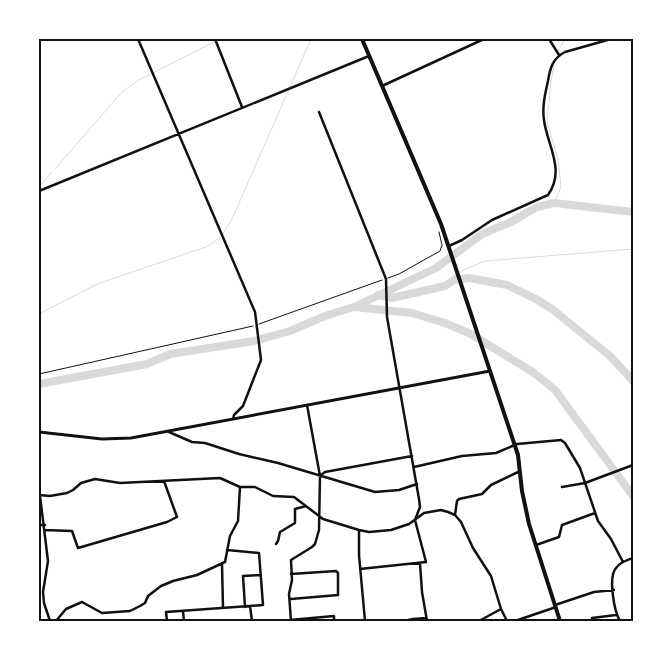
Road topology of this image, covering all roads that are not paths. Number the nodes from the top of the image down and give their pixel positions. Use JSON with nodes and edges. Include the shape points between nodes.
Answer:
{"nodes":[{"id":1,"x":138,"y":39,"type":"edge"},
{"id":2,"x":215,"y":39,"type":"edge"},
{"id":3,"x":362,"y":39,"type":"edge"},
{"id":4,"x":484,"y":39,"type":"edge"},
{"id":5,"x":549,"y":39,"type":"edge"},
{"id":6,"x":611,"y":39,"type":"edge"},
{"id":7,"x":559,"y":55,"type":"junction"},
{"id":8,"x":369,"y":56,"type":"junction"},
{"id":9,"x":382,"y":86,"type":"junction"},
{"id":10,"x":242,"y":107,"type":"junction"},
{"id":11,"x":319,"y":112,"type":"dead end"},
{"id":12,"x":179,"y":134,"type":"junction"},
{"id":13,"x":39,"y":191,"type":"edge"},
{"id":14,"x":449,"y":247,"type":"junction"},
{"id":15,"x":490,"y":371,"type":"junction"},
{"id":16,"x":400,"y":388,"type":"junction"},
{"id":17,"x":307,"y":405,"type":"junction"},
{"id":18,"x":233,"y":419,"type":"junction"},
{"id":19,"x":168,"y":431,"type":"junction"},
{"id":20,"x":39,"y":432,"type":"edge"},
{"id":21,"x":515,"y":446,"type":"junction"},
{"id":22,"x":412,"y":456,"type":"junction"},
{"id":23,"x":633,"y":465,"type":"edge"},
{"id":24,"x":414,"y":467,"type":"junction"},
{"id":25,"x":520,"y":471,"type":"junction"},
{"id":26,"x":320,"y":476,"type":"junction"},
{"id":27,"x":164,"y":481,"type":"junction"},
{"id":28,"x":586,"y":482,"type":"junction"},
{"id":29,"x":417,"y":484,"type":"junction"},
{"id":30,"x":562,"y":486,"type":"dead end"},
{"id":31,"x":240,"y":487,"type":"junction"},
{"id":32,"x":39,"y":496,"type":"edge"},
{"id":33,"x":306,"y":506,"type":"junction"},
{"id":34,"x":595,"y":513,"type":"junction"},
{"id":35,"x":455,"y":515,"type":"junction"},
{"id":36,"x":320,"y":517,"type":"junction"},
{"id":37,"x":415,"y":520,"type":"junction"},
{"id":38,"x":39,"y":525,"type":"edge"},
{"id":39,"x":44,"y":525,"type":"junction"},
{"id":40,"x":45,"y":530,"type":"junction"},
{"id":41,"x":358,"y":530,"type":"junction"},
{"id":42,"x":276,"y":544,"type":"dead end"},
{"id":43,"x":535,"y":545,"type":"junction"},
{"id":44,"x":227,"y":550,"type":"junction"},
{"id":45,"x":633,"y":558,"type":"edge"},
{"id":46,"x":622,"y":562,"type":"junction"},
{"id":47,"x":420,"y":563,"type":"junction"},
{"id":48,"x":222,"y":564,"type":"junction"},
{"id":49,"x":360,"y":568,"type":"junction"},
{"id":50,"x":291,"y":574,"type":"junction"},
{"id":51,"x":260,"y":575,"type":"junction"},
{"id":52,"x":614,"y":590,"type":"junction"},
{"id":53,"x":291,"y":599,"type":"junction"},
{"id":54,"x":250,"y":606,"type":"junction"},
{"id":55,"x":556,"y":606,"type":"junction"},
{"id":56,"x":245,"y":607,"type":"junction"},
{"id":57,"x":222,"y":608,"type":"junction"},
{"id":58,"x":501,"y":609,"type":"junction"},
{"id":59,"x":183,"y":611,"type":"junction"},
{"id":60,"x":616,"y":615,"type":"junction"},
{"id":61,"x":592,"y":618,"type":"dead end"},
{"id":62,"x":427,"y":620,"type":"edge"},
{"id":63,"x":50,"y":621,"type":"edge"},
{"id":64,"x":56,"y":621,"type":"edge"},
{"id":65,"x":167,"y":621,"type":"edge"},
{"id":66,"x":184,"y":621,"type":"edge"},
{"id":67,"x":252,"y":621,"type":"edge"},
{"id":68,"x":290,"y":621,"type":"edge"},
{"id":69,"x":334,"y":621,"type":"edge"},
{"id":70,"x":365,"y":621,"type":"edge"},
{"id":71,"x":404,"y":621,"type":"edge"},
{"id":72,"x":480,"y":621,"type":"edge"},
{"id":73,"x":507,"y":621,"type":"edge"},
{"id":74,"x":515,"y":621,"type":"edge"},
{"id":75,"x":560,"y":621,"type":"edge"},
{"id":76,"x":620,"y":621,"type":"edge"}],
"edges":[{"from":1,"to":12,"type":"street"},
{"from":2,"to":10,"type":"street"},
{"from":3,"to":8,"type":"main road"},
{"from":4,"to":9,"type":"street"},
{"from":5,"to":7,"type":"street"},
{"from":6,"to":7,"type":"street"},
{"from":7,"to":14,"type":"street","via":[[552,65],[543,109],[556,170],[553,188],[548,194],[499,216]]},
{"from":8,"to":9,"type":"main road"},
{"from":8,"to":10,"type":"street"},
{"from":9,"to":14,"type":"main road"},
{"from":10,"to":12,"type":"street"},
{"from":11,"to":16,"type":"street","via":[[386,279],[388,319]]},
{"from":12,"to":13,"type":"street"},
{"from":12,"to":18,"type":"street","via":[[255,312],[261,360],[243,406]]},
{"from":14,"to":15,"type":"main road"},
{"from":15,"to":16,"type":"street"},
{"from":15,"to":21,"type":"main road"},
{"from":16,"to":17,"type":"street"},
{"from":16,"to":22,"type":"street"},
{"from":17,"to":18,"type":"street"},
{"from":17,"to":26,"type":"street"},
{"from":18,"to":19,"type":"street"},
{"from":19,"to":20,"type":"street","via":[[116,439]]},
{"from":19,"to":26,"type":"street","via":[[192,442]]},
{"from":21,"to":24,"type":"street","via":[[496,453],[462,456]]},
{"from":21,"to":25,"type":"main road"},
{"from":21,"to":28,"type":"street","via":[[561,440]]},
{"from":22,"to":24,"type":"street"},
{"from":22,"to":26,"type":"street","via":[[325,472]]},
{"from":23,"to":28,"type":"street"},
{"from":24,"to":29,"type":"street"},
{"from":25,"to":35,"type":"street","via":[[491,485],[482,494],[457,501]]},
{"from":25,"to":43,"type":"main road","via":[[524,507]]},
{"from":26,"to":29,"type":"street","via":[[375,492],[399,490]]},
{"from":26,"to":36,"type":"street"},
{"from":27,"to":31,"type":"street","via":[[220,478]]},
{"from":27,"to":32,"type":"street","via":[[120,483],[95,479],[81,483],[67,493]]},
{"from":27,"to":40,"type":"street","via":[[178,517],[78,548],[72,530]]},
{"from":28,"to":30,"type":"street"},
{"from":28,"to":34,"type":"street"},
{"from":29,"to":37,"type":"street","via":[[420,507]]},
{"from":31,"to":33,"type":"street","via":[[255,487],[272,496],[294,497]]},
{"from":31,"to":44,"type":"street","via":[[238,521]]},
{"from":32,"to":39,"type":"street"},
{"from":33,"to":36,"type":"street"},
{"from":33,"to":42,"type":"street","via":[[295,509],[295,523],[280,532]]},
{"from":34,"to":43,"type":"street","via":[[562,525],[559,537]]},
{"from":34,"to":46,"type":"street"},
{"from":35,"to":37,"type":"street","via":[[440,510],[424,513]]},
{"from":35,"to":58,"type":"street","via":[[491,576]]},
{"from":36,"to":41,"type":"street"},
{"from":36,"to":50,"type":"street","via":[[315,544],[291,560]]},
{"from":37,"to":41,"type":"street","via":[[391,530]]},
{"from":37,"to":47,"type":"street","via":[[426,562]]},
{"from":38,"to":39,"type":"street"},
{"from":39,"to":40,"type":"street"},
{"from":40,"to":63,"type":"street","via":[[48,569],[43,592]]},
{"from":41,"to":49,"type":"street"},
{"from":43,"to":55,"type":"main road"},
{"from":44,"to":48,"type":"street"},
{"from":44,"to":51,"type":"street","via":[[259,553]]},
{"from":45,"to":46,"type":"street"},
{"from":46,"to":52,"type":"street","via":[[614,570]]},
{"from":47,"to":49,"type":"street"},
{"from":47,"to":62,"type":"street"},
{"from":48,"to":57,"type":"street"},
{"from":48,"to":64,"type":"street","via":[[197,576],[162,586],[148,596],[145,603],[130,610],[102,613],[82,602],[66,609]]},
{"from":49,"to":70,"type":"street"},
{"from":50,"to":53,"type":"street"},
{"from":50,"to":53,"type":"street","via":[[338,573],[338,595]]},
{"from":51,"to":54,"type":"street","via":[[263,605]]},
{"from":51,"to":56,"type":"street","via":[[243,576]]},
{"from":52,"to":55,"type":"street","via":[[594,592]]},
{"from":52,"to":60,"type":"street"},
{"from":53,"to":68,"type":"street"},
{"from":54,"to":56,"type":"street"},
{"from":54,"to":67,"type":"street"},
{"from":55,"to":74,"type":"street"},
{"from":55,"to":75,"type":"main road"},
{"from":56,"to":57,"type":"street"},
{"from":57,"to":59,"type":"street"},
{"from":58,"to":72,"type":"street"},
{"from":58,"to":73,"type":"street"},
{"from":59,"to":65,"type":"street","via":[[166,612]]},
{"from":59,"to":66,"type":"street"},
{"from":60,"to":61,"type":"street"},
{"from":60,"to":76,"type":"street"},
{"from":62,"to":71,"type":"street","via":[[413,618]]},
{"from":68,"to":69,"type":"street","via":[[334,616]]}]}
